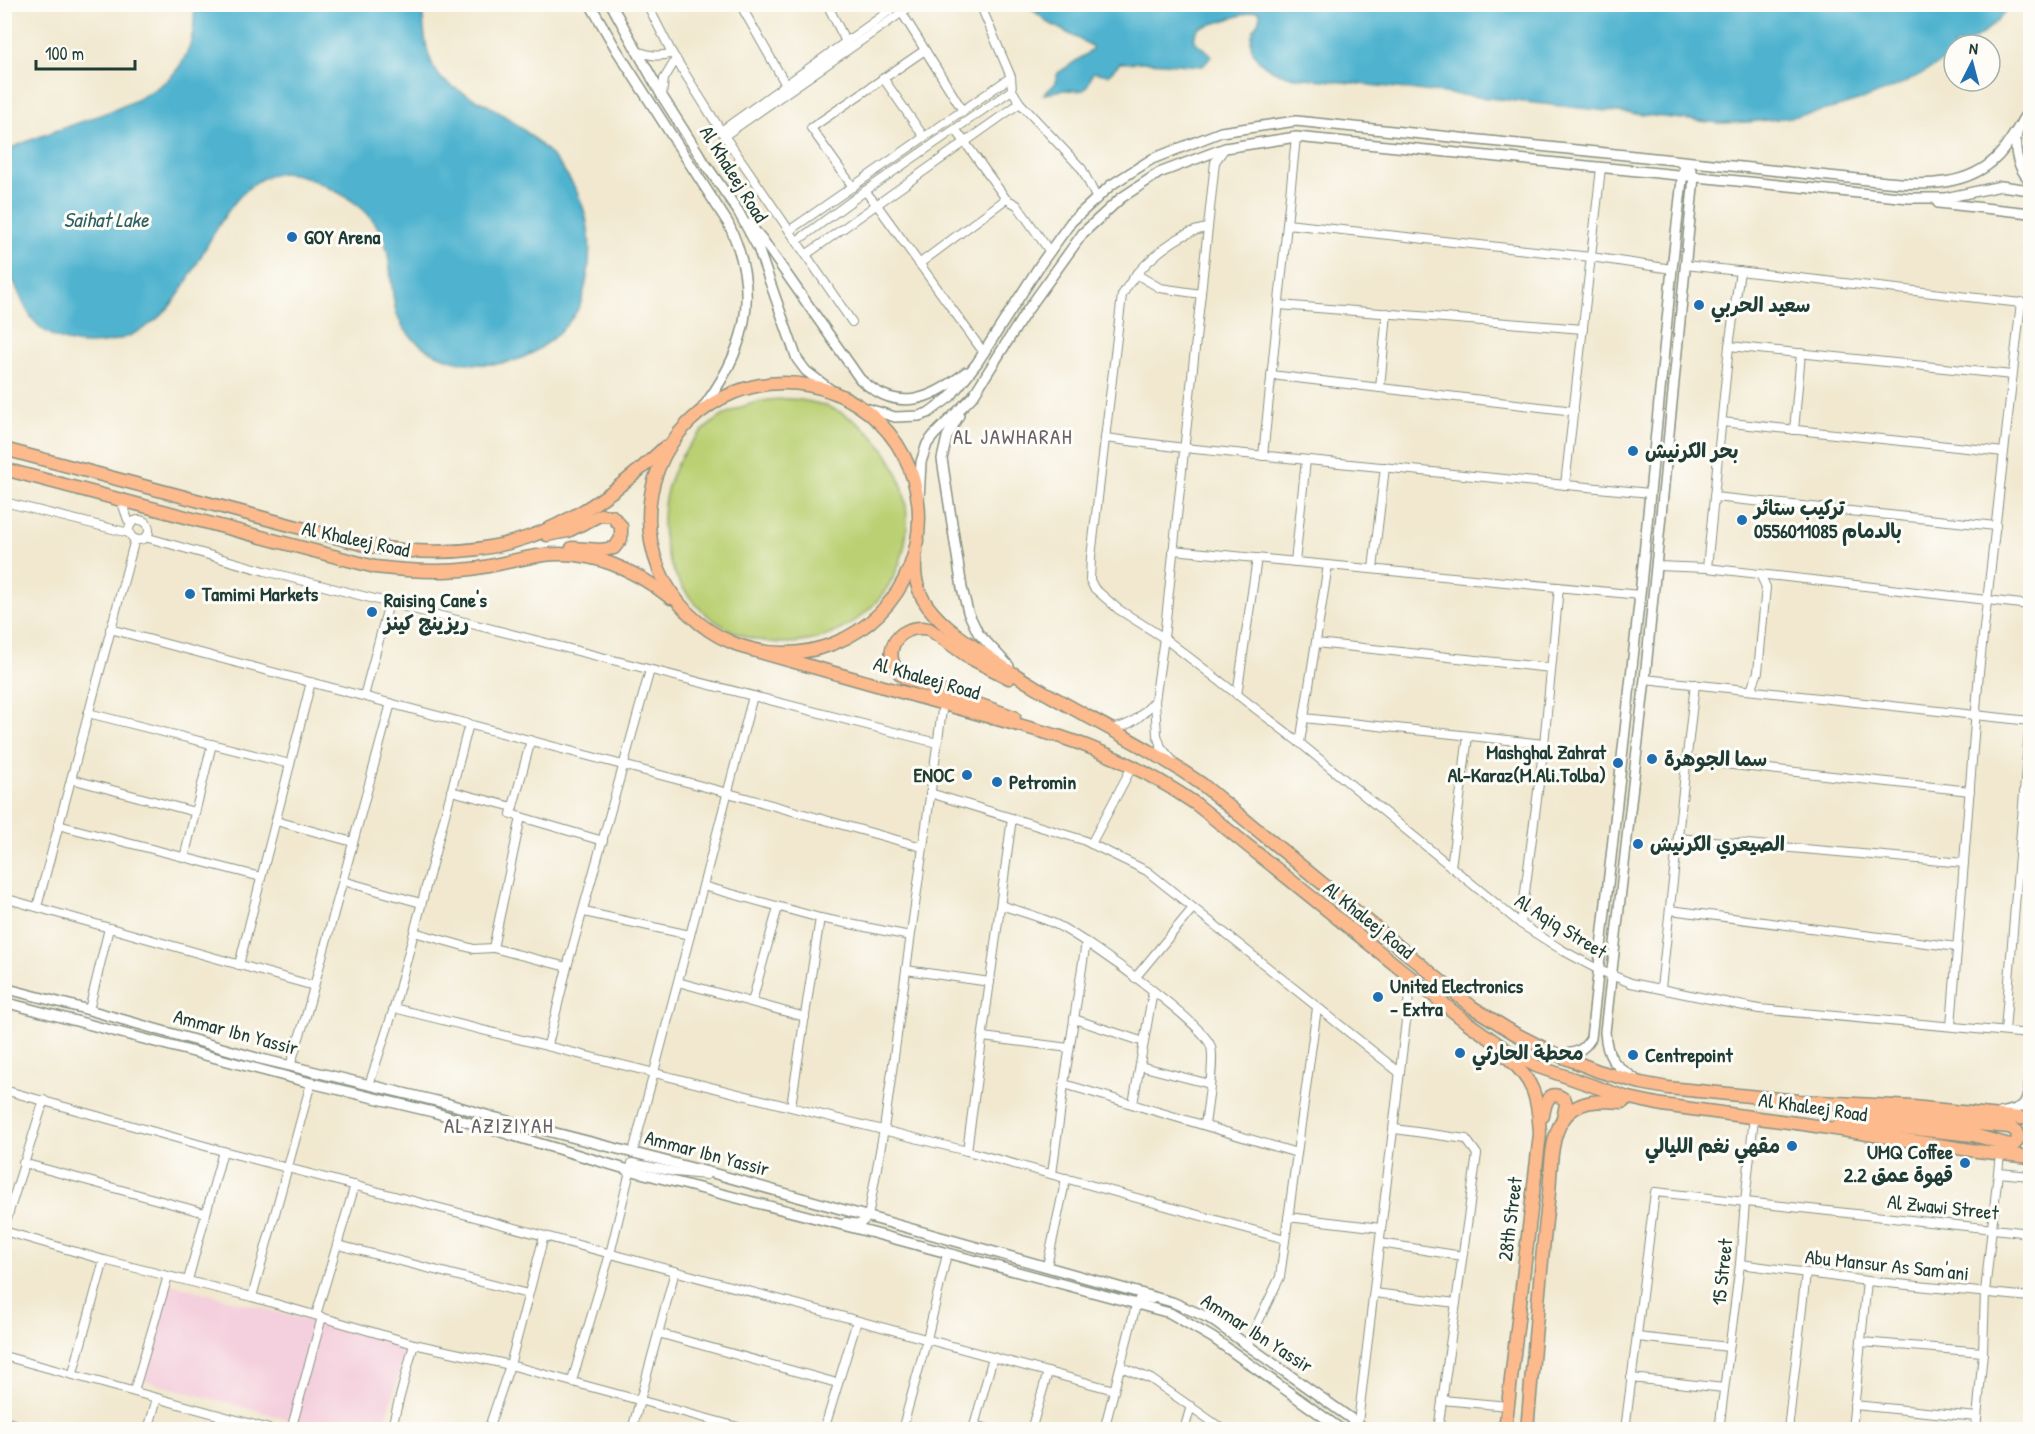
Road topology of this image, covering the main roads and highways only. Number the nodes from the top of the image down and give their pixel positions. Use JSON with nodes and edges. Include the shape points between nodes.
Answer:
{"nodes":[{"id":1,"x":675,"y":438,"type":"junction"},
{"id":2,"x":6,"y":450,"type":"edge"},
{"id":3,"x":6,"y":470,"type":"edge"},
{"id":4,"x":523,"y":540,"type":"junction"},
{"id":5,"x":916,"y":550,"type":"junction"},
{"id":6,"x":542,"y":555,"type":"junction"},
{"id":7,"x":690,"y":616,"type":"junction"},
{"id":8,"x":742,"y":647,"type":"junction"},
{"id":9,"x":1065,"y":704,"type":"junction"},
{"id":10,"x":1061,"y":737,"type":"junction"},
{"id":11,"x":1481,"y":1034,"type":"junction"},
{"id":12,"x":1769,"y":1098,"type":"junction"},
{"id":13,"x":1662,"y":1105,"type":"junction"},
{"id":14,"x":2031,"y":1119,"type":"edge"},
{"id":15,"x":1562,"y":1120,"type":"junction"},
{"id":16,"x":1803,"y":1124,"type":"junction"},
{"id":17,"x":1539,"y":1134,"type":"junction"},
{"id":18,"x":2031,"y":1157,"type":"edge"},
{"id":19,"x":1505,"y":1430,"type":"edge"},
{"id":20,"x":1527,"y":1430,"type":"edge"}],
"edges":[{"from":1,"to":4,"type":"main road","name":"Al Khaleej Road","via":[[615,490],[575,516]]},
{"from":1,"to":5,"type":"main road","via":[[698,414],[729,395],[764,385],[800,384],[835,393],[862,407],[889,432],[909,464],[919,500]]},
{"from":1,"to":7,"type":"main road","via":[[660,463],[651,490],[648,519],[661,575]]},
{"from":2,"to":4,"type":"main road","name":"Al Khaleej Road","via":[[395,551],[446,553]]},
{"from":3,"to":6,"type":"main road","name":"Al Khaleej Road","via":[[341,559],[401,570],[473,569]]},
{"from":4,"to":6,"type":"main road","via":[[568,531],[600,515],[612,516],[621,526],[621,539],[614,548],[575,547]]},
{"from":5,"to":8,"type":"main road","via":[[903,585],[892,600],[850,636],[800,653],[778,654]]},
{"from":5,"to":9,"type":"main road","name":"Al Khaleej Road","via":[[914,575],[929,608],[966,641]]},
{"from":6,"to":7,"type":"main road","name":"Al Khaleej Road","via":[[573,554],[624,569],[654,585]]},
{"from":7,"to":8,"type":"main road"},
{"from":8,"to":10,"type":"main road","name":"Al Khaleej Road"},
{"from":9,"to":10,"type":"main road","via":[[990,670],[929,629],[907,630],[893,646],[892,661],[905,678],[996,709]]},
{"from":9,"to":12,"type":"main road","name":"Al Khaleej Road","via":[[1177,766],[1203,785],[1472,1007],[1514,1033],[1598,1071],[1641,1083]]},
{"from":10,"to":11,"type":"main road","name":"Al Khaleej Road","via":[[1132,765],[1196,804]]},
{"from":11,"to":13,"type":"main road","name":"Al Khaleej Road","via":[[1536,1066],[1625,1097]]},
{"from":11,"to":17,"type":"main road","name":"28th Street","via":[[1516,1064],[1530,1083],[1537,1101]]},
{"from":12,"to":14,"type":"main road","name":"Al Khaleej Road"},
{"from":12,"to":16,"type":"main road","via":[[1822,1109],[2009,1127],[2019,1135],[2015,1144],[2010,1145],[1973,1135],[1869,1124]]},
{"from":13,"to":15,"type":"main road","via":[[1590,1101]]},
{"from":13,"to":16,"type":"main road","name":"Al Khaleej Road"},
{"from":15,"to":17,"type":"main road","via":[[1565,1100],[1552,1096],[1546,1101]]},
{"from":15,"to":20,"type":"main road","name":"28th Street","via":[[1555,1139],[1543,1240]]},
{"from":16,"to":18,"type":"main road","name":"Al Khaleej Road"},
{"from":17,"to":19,"type":"main road","name":"28th Street"}]}
